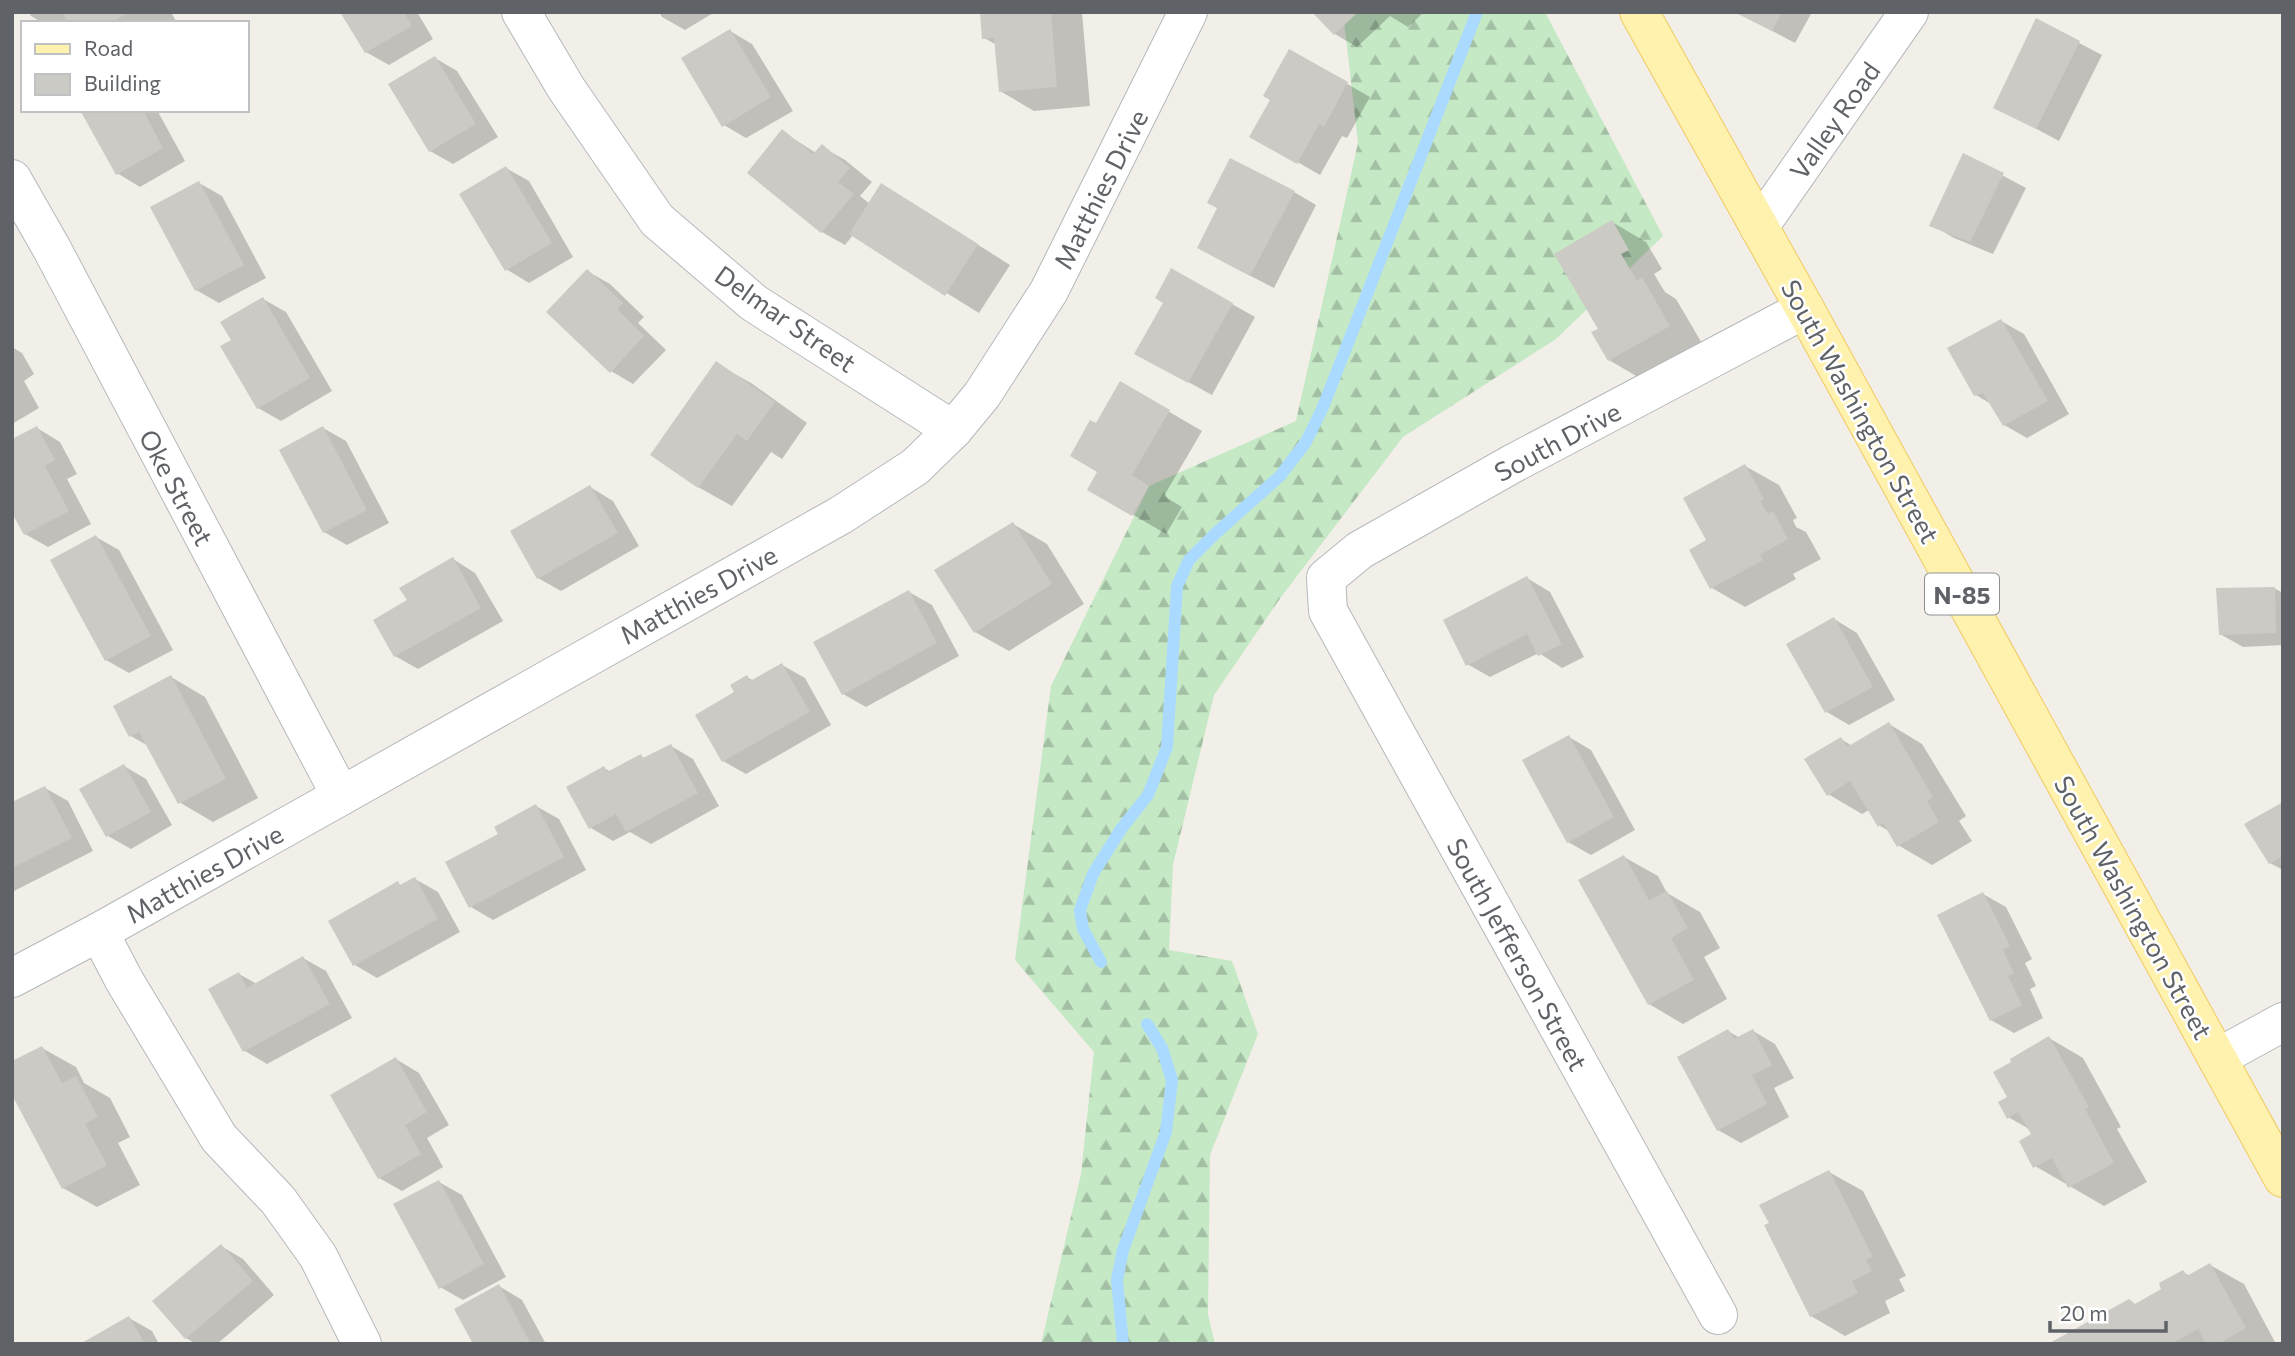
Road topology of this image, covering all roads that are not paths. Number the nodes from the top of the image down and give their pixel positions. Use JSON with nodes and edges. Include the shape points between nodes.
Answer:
{"nodes":[{"id":1,"x":521,"y":12,"type":"edge"},
{"id":2,"x":1188,"y":12,"type":"edge"},
{"id":3,"x":1639,"y":12,"type":"edge"},
{"id":4,"x":1909,"y":12,"type":"edge"},
{"id":5,"x":12,"y":179,"type":"edge"},
{"id":6,"x":1759,"y":227,"type":"junction"},
{"id":7,"x":1805,"y":309,"type":"junction"},
{"id":8,"x":953,"y":430,"type":"junction"},
{"id":9,"x":1327,"y":590,"type":"joint"},
{"id":10,"x":341,"y":796,"type":"junction"},
{"id":11,"x":99,"y":932,"type":"junction"},
{"id":12,"x":12,"y":978,"type":"edge"},
{"id":13,"x":2283,"y":1022,"type":"edge"},
{"id":14,"x":2217,"y":1058,"type":"junction"},
{"id":15,"x":2283,"y":1178,"type":"edge"},
{"id":16,"x":1718,"y":1315,"type":"dead end"},
{"id":17,"x":362,"y":1344,"type":"edge"}],
"edges":[{"from":1,"to":8,"type":"street","name":"Delmar Street","via":[[566,88],[657,220],[754,303]]},
{"from":2,"to":8,"type":"street","name":"Matthies Drive","via":[[1049,291],[982,395]]},
{"from":3,"to":6,"type":"main road","name":"South Washington Street","number":"N-85"},
{"from":4,"to":6,"type":"street","name":"Valley Road"},
{"from":5,"to":10,"type":"street","name":"Oke Street"},
{"from":6,"to":7,"type":"main road","name":"South Washington Street","number":"N-85"},
{"from":7,"to":9,"type":"street","name":"South Drive","via":[[1360,550],[1326,578]]},
{"from":7,"to":14,"type":"main road","name":"South Washington Street","number":"N-85"},
{"from":8,"to":10,"type":"street","name":"Matthies Drive","via":[[915,467],[841,515]]},
{"from":9,"to":16,"type":"street","name":"South Jefferson Street","via":[[1328,611]]},
{"from":10,"to":11,"type":"street","name":"Matthies Drive"},
{"from":11,"to":12,"type":"street","name":"Matthies Drive"},
{"from":11,"to":17,"type":"street","via":[[219,1138],[278,1200],[318,1256]]},
{"from":13,"to":14,"type":"street"},
{"from":14,"to":15,"type":"main road","name":"South Washington Street","number":"N-85"}]}
